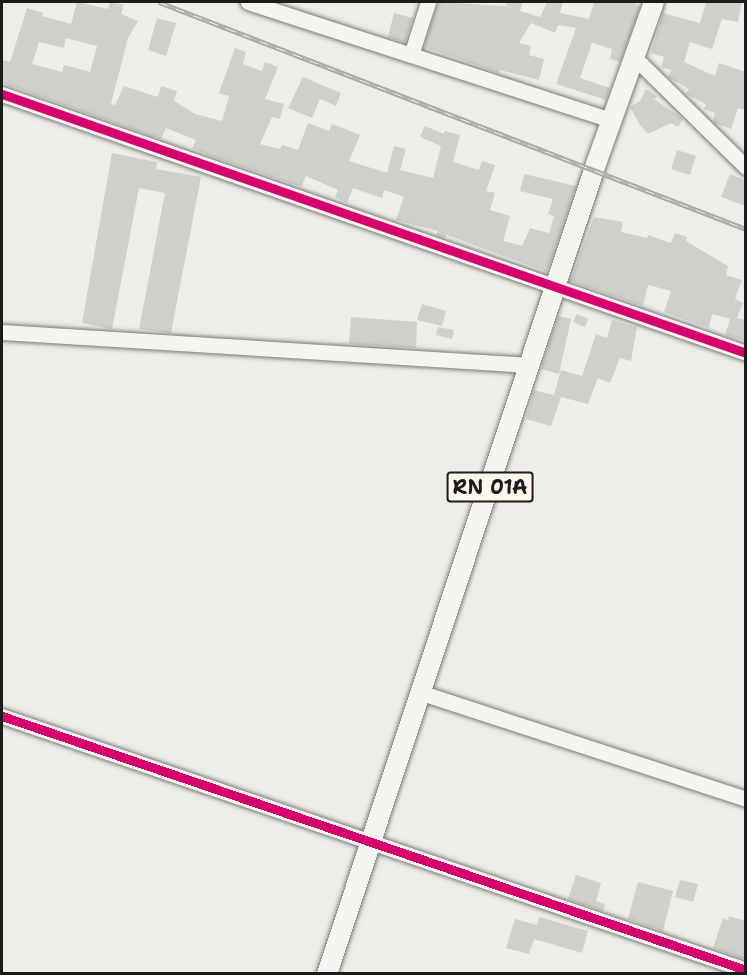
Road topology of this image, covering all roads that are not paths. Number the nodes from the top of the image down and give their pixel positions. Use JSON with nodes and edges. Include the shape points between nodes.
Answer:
{"nodes":[{"id":1,"x":248,"y":2,"type":"edge"},
{"id":2,"x":428,"y":2,"type":"edge"},
{"id":3,"x":654,"y":2,"type":"edge"},
{"id":4,"x":411,"y":55,"type":"junction"},
{"id":5,"x":634,"y":57,"type":"junction"},
{"id":6,"x":2,"y":94,"type":"edge"},
{"id":7,"x":612,"y":120,"type":"junction"},
{"id":8,"x":739,"y":153,"type":"edge"},
{"id":9,"x":746,"y":167,"type":"edge"},
{"id":10,"x":556,"y":288,"type":"junction"},
{"id":11,"x":2,"y":332,"type":"edge"},
{"id":12,"x":746,"y":353,"type":"edge"},
{"id":13,"x":531,"y":365,"type":"junction"},
{"id":14,"x":422,"y":693,"type":"junction"},
{"id":15,"x":2,"y":716,"type":"edge"},
{"id":16,"x":746,"y":799,"type":"edge"},
{"id":17,"x":372,"y":843,"type":"junction"},
{"id":18,"x":746,"y":970,"type":"edge"},
{"id":19,"x":327,"y":974,"type":"edge"}],
"edges":[{"from":1,"to":4,"type":"street"},
{"from":2,"to":4,"type":"street"},
{"from":3,"to":5,"type":"main road","number":"RN 01A"},
{"from":4,"to":7,"type":"street"},
{"from":5,"to":7,"type":"main road","number":"RN 01A"},
{"from":5,"to":8,"type":"street"},
{"from":6,"to":10,"type":"street"},
{"from":7,"to":10,"type":"main road","number":"RN 01A"},
{"from":8,"to":9,"type":"street"},
{"from":10,"to":12,"type":"street"},
{"from":10,"to":13,"type":"main road","number":"RN 01A"},
{"from":11,"to":13,"type":"street"},
{"from":13,"to":14,"type":"main road","number":"RN 01A"},
{"from":14,"to":16,"type":"street"},
{"from":14,"to":17,"type":"main road","number":"RN 01A"},
{"from":15,"to":17,"type":"street"},
{"from":17,"to":18,"type":"street"},
{"from":17,"to":19,"type":"main road","number":"RN 01A"}]}
